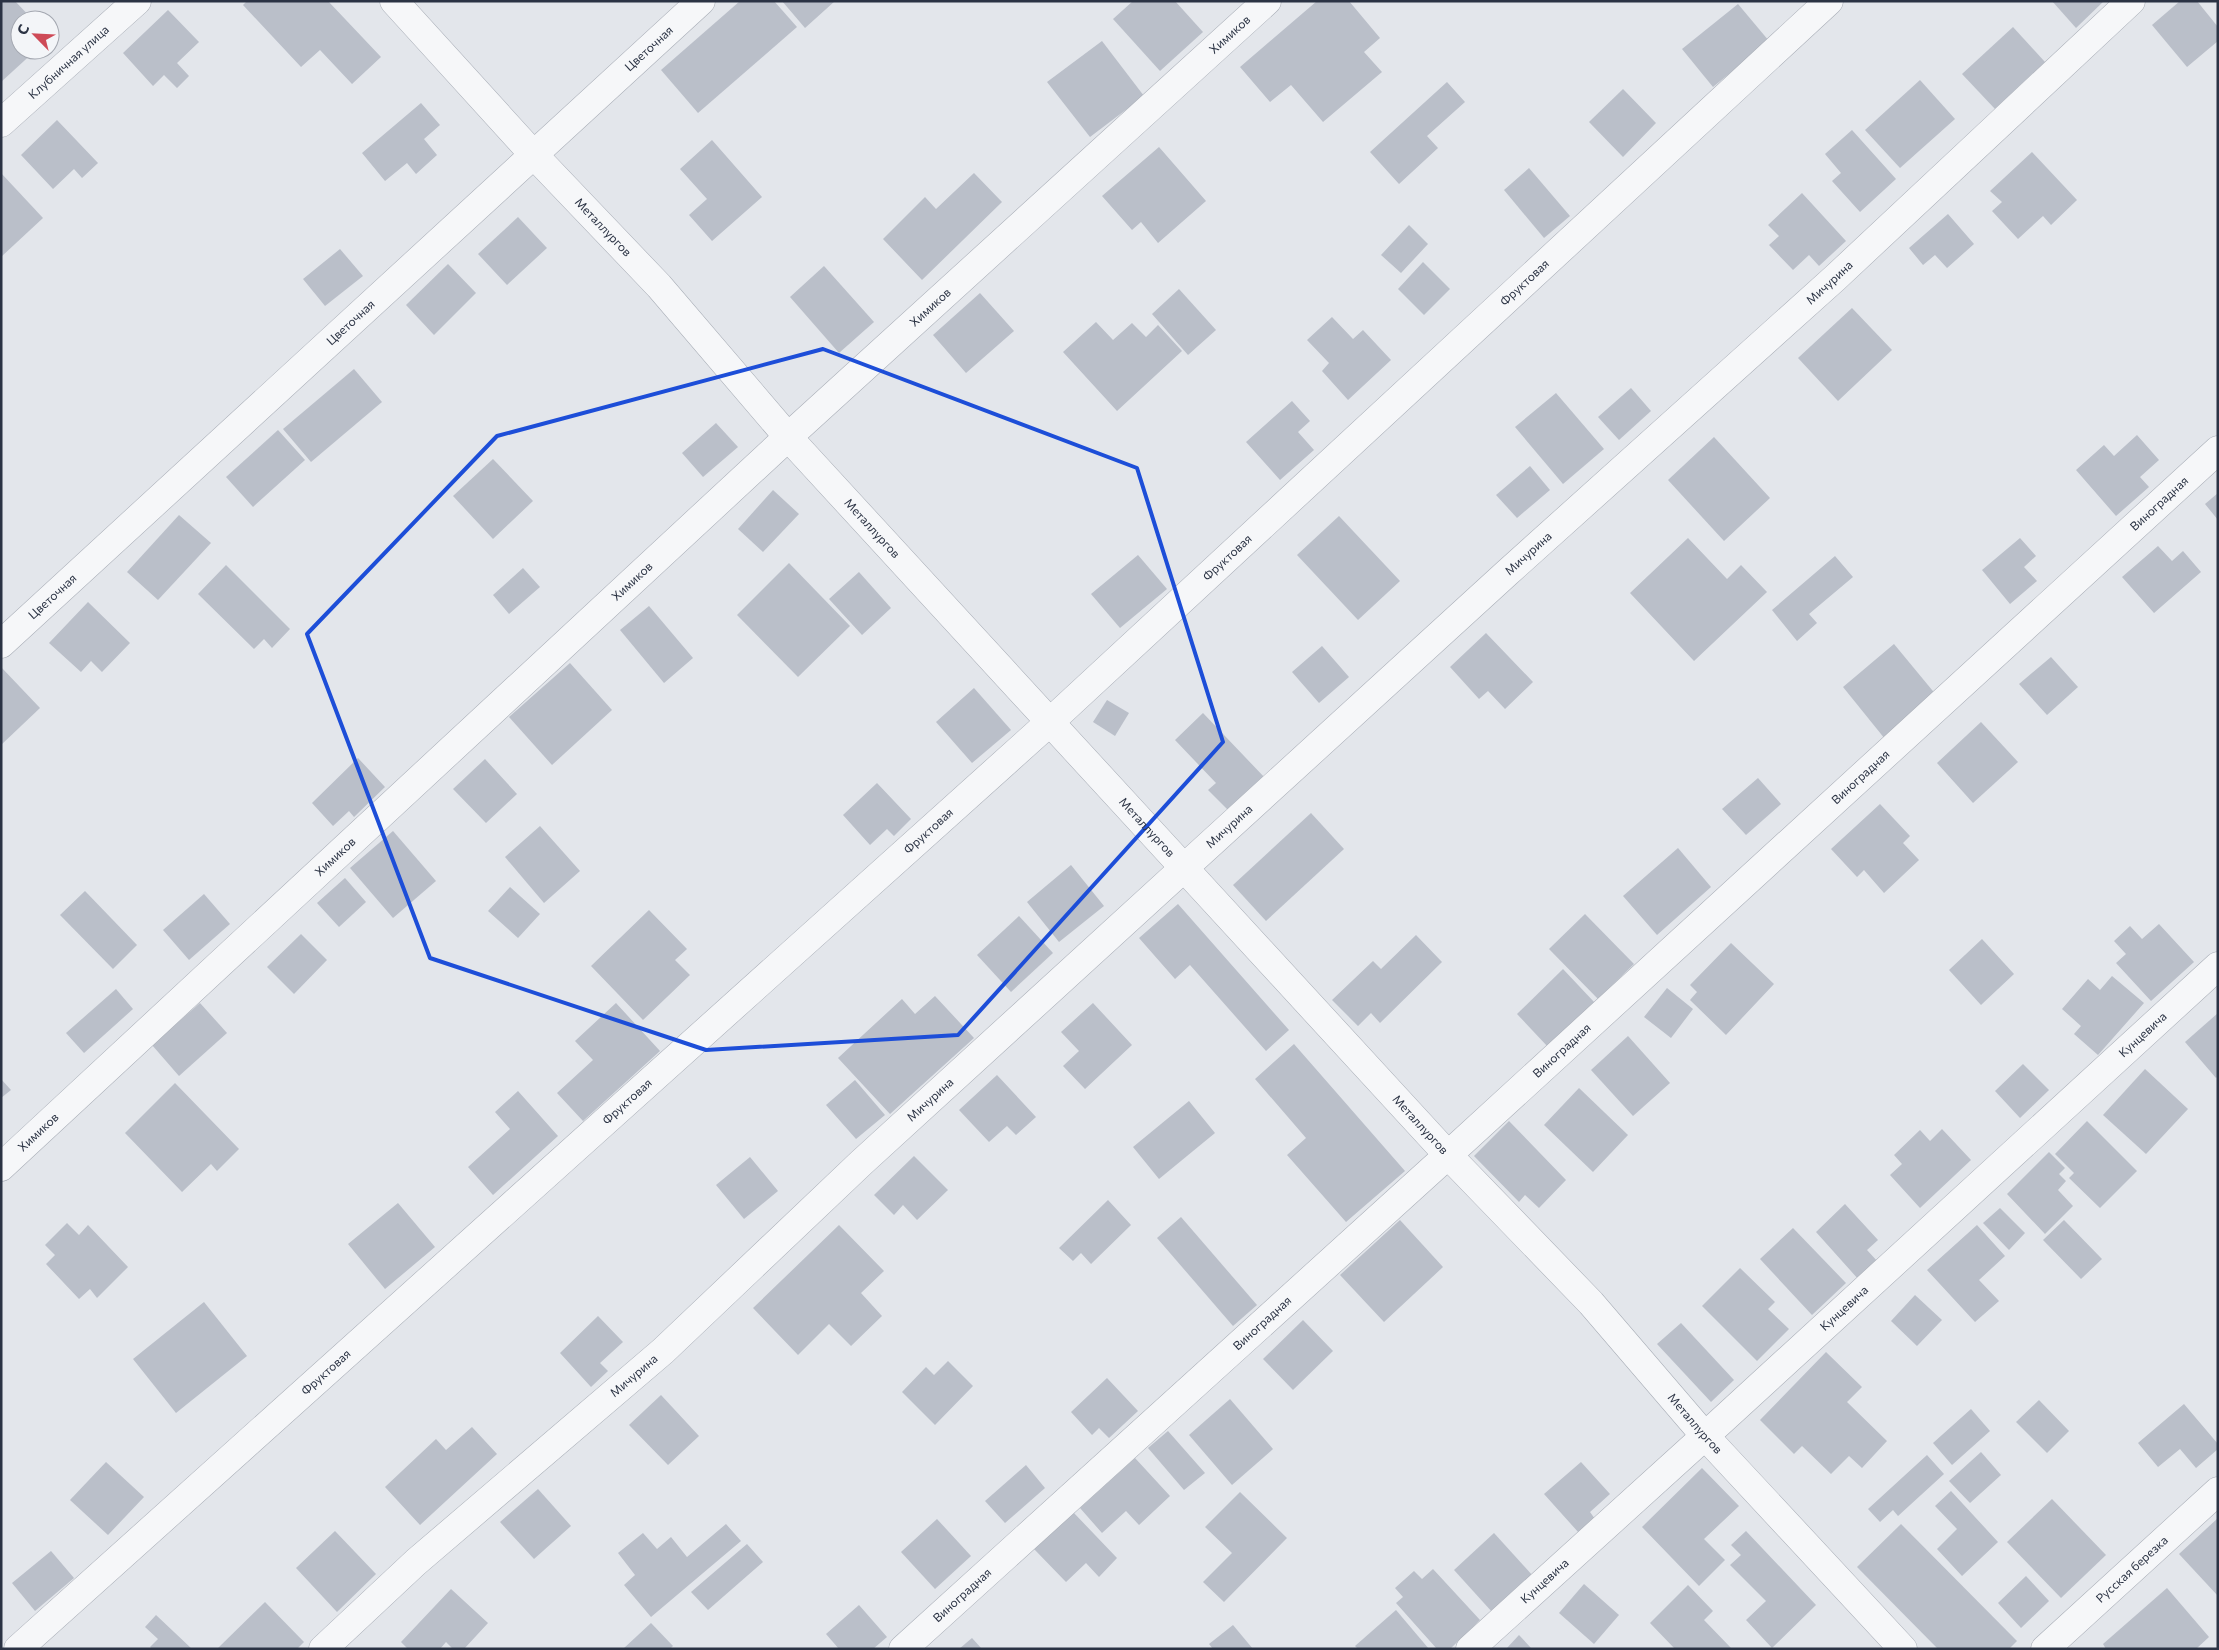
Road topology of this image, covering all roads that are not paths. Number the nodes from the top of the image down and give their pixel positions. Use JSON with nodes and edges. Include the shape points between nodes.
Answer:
{"nodes":[{"id":1,"x":138,"y":1,"type":"edge"},
{"id":2,"x":394,"y":1,"type":"edge"},
{"id":3,"x":701,"y":1,"type":"edge"},
{"id":4,"x":1268,"y":1,"type":"edge"},
{"id":5,"x":1829,"y":1,"type":"edge"},
{"id":6,"x":2131,"y":1,"type":"edge"},
{"id":7,"x":1,"y":123,"type":"edge"},
{"id":8,"x":533,"y":154,"type":"junction"},
{"id":9,"x":788,"y":436,"type":"junction"},
{"id":10,"x":2218,"y":450,"type":"edge"},
{"id":11,"x":1,"y":644,"type":"edge"},
{"id":12,"x":1051,"y":721,"type":"junction"},
{"id":13,"x":1185,"y":869,"type":"junction"},
{"id":14,"x":2218,"y":966,"type":"edge"},
{"id":15,"x":1448,"y":1155,"type":"junction"},
{"id":16,"x":1,"y":1167,"type":"edge"},
{"id":17,"x":1706,"y":1436,"type":"junction"},
{"id":18,"x":2218,"y":1492,"type":"edge"},
{"id":19,"x":18,"y":1649,"type":"edge"},
{"id":20,"x":323,"y":1649,"type":"edge"},
{"id":21,"x":902,"y":1649,"type":"edge"},
{"id":22,"x":1470,"y":1649,"type":"edge"},
{"id":23,"x":1903,"y":1649,"type":"edge"},
{"id":24,"x":2045,"y":1649,"type":"edge"}],
"edges":[{"from":1,"to":7,"type":"street","name":"Клубничная улица"},
{"from":2,"to":8,"type":"street","name":"Металлургов"},
{"from":3,"to":8,"type":"street","name":"Цветочная"},
{"from":4,"to":9,"type":"street","name":"Химиков"},
{"from":5,"to":12,"type":"street","name":"Фруктовая"},
{"from":6,"to":13,"type":"street","name":"Мичурина","via":[[1835,278]]},
{"from":8,"to":9,"type":"street","name":"Металлургов","via":[[659,286]]},
{"from":8,"to":11,"type":"street","name":"Цветочная"},
{"from":9,"to":12,"type":"street","name":"Металлургов"},
{"from":9,"to":16,"type":"street","name":"Химиков"},
{"from":10,"to":15,"type":"street","name":"Виноградная"},
{"from":12,"to":13,"type":"street","name":"Металлургов"},
{"from":12,"to":19,"type":"street","name":"Фруктовая"},
{"from":13,"to":15,"type":"street","name":"Металлургов"},
{"from":13,"to":20,"type":"street","name":"Мичурина","via":[[861,1163],[663,1351],[416,1562]]},
{"from":14,"to":17,"type":"street","name":"Кунцевича"},
{"from":15,"to":17,"type":"street","name":"Металлургов","via":[[1591,1303]]},
{"from":15,"to":21,"type":"street","name":"Виноградная"},
{"from":17,"to":22,"type":"street","name":"Кунцевича"},
{"from":17,"to":23,"type":"street","name":"Металлургов"},
{"from":18,"to":24,"type":"street","name":"Русская березка"}]}
